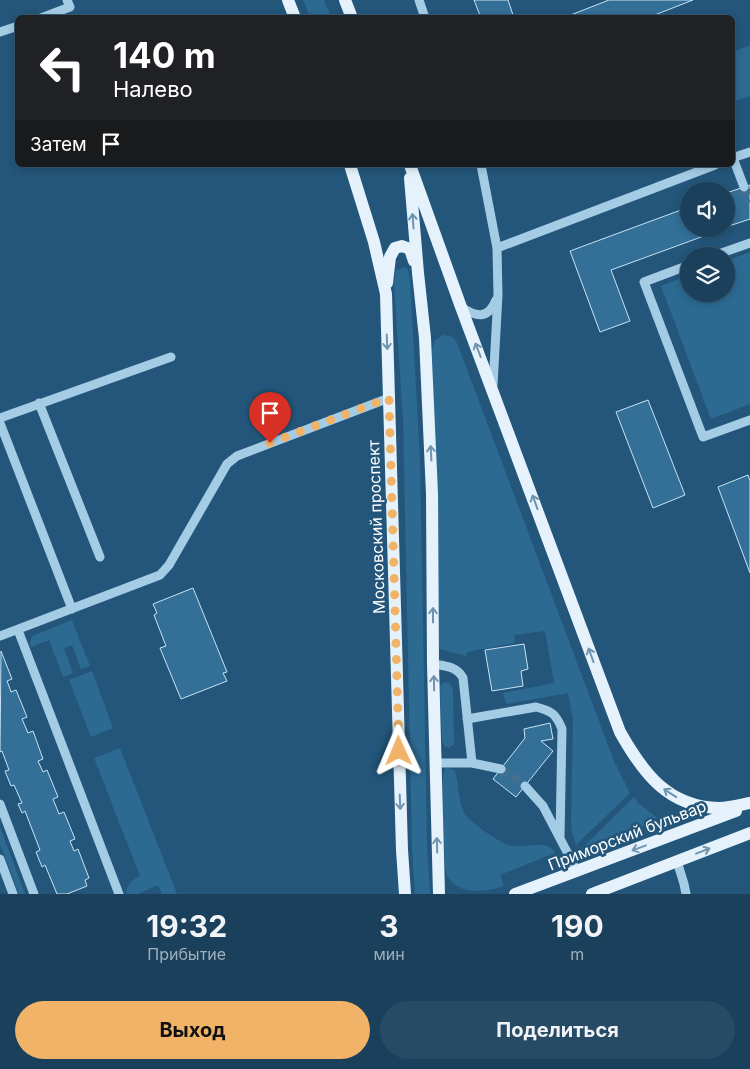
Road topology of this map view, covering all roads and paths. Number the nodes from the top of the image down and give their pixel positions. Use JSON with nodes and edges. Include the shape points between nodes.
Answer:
{"nodes":[{"id":1,"x":67,"y":0,"type":"edge"},
{"id":2,"x":288,"y":0,"type":"edge"},
{"id":3,"x":345,"y":0,"type":"edge"},
{"id":4,"x":419,"y":0,"type":"edge"},
{"id":5,"x":49,"y":15,"type":"edge"},
{"id":6,"x":294,"y":15,"type":"edge"},
{"id":7,"x":351,"y":15,"type":"edge"},
{"id":8,"x":424,"y":15,"type":"edge"},
{"id":9,"x":15,"y":27,"type":"edge"},
{"id":10,"x":0,"y":32,"type":"edge"},
{"id":11,"x":750,"y":152,"type":"edge"},
{"id":12,"x":735,"y":157,"type":"edge"},
{"id":13,"x":735,"y":163,"type":"edge"},
{"id":14,"x":351,"y":167,"type":"edge"},
{"id":15,"x":410,"y":167,"type":"edge"},
{"id":16,"x":411,"y":167,"type":"edge"},
{"id":17,"x":481,"y":167,"type":"edge"},
{"id":18,"x":710,"y":167,"type":"edge"},
{"id":19,"x":744,"y":187,"type":"tunnel mouth"},
{"id":20,"x":750,"y":242,"type":"edge"},
{"id":21,"x":497,"y":248,"type":"junction"},
{"id":22,"x":735,"y":248,"type":"edge"},
{"id":23,"x":680,"y":269,"type":"edge"},
{"id":24,"x":418,"y":273,"type":"junction"},
{"id":25,"x":386,"y":294,"type":"junction"},
{"id":26,"x":498,"y":295,"type":"junction"},
{"id":27,"x":461,"y":306,"type":"junction"},
{"id":28,"x":171,"y":357,"type":"dead end"},
{"id":29,"x":492,"y":388,"type":"junction"},
{"id":30,"x":389,"y":398,"type":"junction"},
{"id":31,"x":39,"y":403,"type":"junction"},
{"id":32,"x":0,"y":418,"type":"edge"},
{"id":33,"x":750,"y":420,"type":"edge"},
{"id":34,"x":0,"y":424,"type":"edge"},
{"id":35,"x":100,"y":558,"type":"dead end"},
{"id":36,"x":72,"y":609,"type":"junction"},
{"id":37,"x":18,"y":630,"type":"junction"},
{"id":38,"x":0,"y":636,"type":"edge"},
{"id":39,"x":433,"y":664,"type":"junction"},
{"id":40,"x":467,"y":719,"type":"junction"},
{"id":41,"x":436,"y":763,"type":"junction"},
{"id":42,"x":472,"y":763,"type":"junction"},
{"id":43,"x":501,"y":769,"type":"tunnel mouth"},
{"id":44,"x":525,"y":786,"type":"tunnel mouth"},
{"id":45,"x":0,"y":804,"type":"edge"},
{"id":46,"x":750,"y":805,"type":"edge"},
{"id":47,"x":750,"y":833,"type":"edge"},
{"id":48,"x":560,"y":837,"type":"junction"},
{"id":49,"x":0,"y":859,"type":"edge"},
{"id":50,"x":677,"y":861,"type":"junction"},
{"id":51,"x":577,"y":870,"type":"junction"},
{"id":52,"x":14,"y":894,"type":"edge"},
{"id":53,"x":34,"y":894,"type":"edge"},
{"id":54,"x":119,"y":894,"type":"edge"},
{"id":55,"x":405,"y":894,"type":"edge"},
{"id":56,"x":439,"y":894,"type":"edge"},
{"id":57,"x":515,"y":894,"type":"edge"},
{"id":58,"x":592,"y":894,"type":"edge"},
{"id":59,"x":686,"y":894,"type":"edge"}],
"edges":[{"from":1,"to":5,"type":"street","via":[[70,7]]},
{"from":2,"to":6,"type":"main road"},
{"from":3,"to":7,"type":"main road"},
{"from":4,"to":8,"type":"street"},
{"from":9,"to":10,"type":"street"},
{"from":11,"to":12,"type":"street"},
{"from":13,"to":19,"type":"street"},
{"from":14,"to":25,"type":"main road","name":"Московский проспект"},
{"from":24,"to":15,"type":"main road","one_way":true},
{"from":16,"to":27,"type":"main road"},
{"from":17,"to":21,"type":"street"},
{"from":18,"to":21,"type":"street"},
{"from":20,"to":22,"type":"street"},
{"from":21,"to":26,"type":"street"},
{"from":23,"to":33,"type":"street","via":[[644,282],[703,437]]},
{"from":24,"to":25,"type":"main road","via":[[410,248],[395,248],[390,257]]},
{"from":39,"to":24,"type":"main road","one_way":true,"via":[[432,494],[425,338]]},
{"from":25,"to":30,"type":"main road","name":"Московский проспект","one_way":true},
{"from":26,"to":27,"type":"street","via":[[492,308],[482,315],[475,315]]},
{"from":26,"to":29,"type":"street"},
{"from":29,"to":27,"type":"main road","one_way":true},
{"from":28,"to":31,"type":"street"},
{"from":46,"to":29,"type":"main road","one_way":true,"via":[[720,808],[692,805],[669,794],[634,757],[620,732]]},
{"from":30,"to":36,"type":"street","via":[[237,456],[227,464],[169,566],[160,576]]},
{"from":30,"to":55,"type":"main road","name":"Московский проспект","one_way":true},
{"from":31,"to":32,"type":"street"},
{"from":31,"to":35,"type":"street"},
{"from":34,"to":36,"type":"street"},
{"from":36,"to":37,"type":"street"},
{"from":37,"to":38,"type":"street"},
{"from":37,"to":54,"type":"street"},
{"from":39,"to":40,"type":"street","via":[[459,671],[463,678]]},
{"from":41,"to":39,"type":"main road","one_way":true},
{"from":40,"to":42,"type":"street"},
{"from":40,"to":48,"type":"street","via":[[536,708],[557,716],[562,729]]},
{"from":41,"to":42,"type":"street"},
{"from":56,"to":41,"type":"main road","one_way":true},
{"from":42,"to":43,"type":"street"},
{"from":44,"to":48,"type":"street","via":[[544,806]]},
{"from":45,"to":53,"type":"street"},
{"from":46,"to":51,"type":"main road","name":"Приморский бульвар","one_way":true},
{"from":50,"to":47,"type":"main road","one_way":true},
{"from":48,"to":51,"type":"street"},
{"from":49,"to":52,"type":"street"},
{"from":50,"to":58,"type":"main road"},
{"from":50,"to":59,"type":"street"},
{"from":51,"to":57,"type":"main road","name":"Приморский бульвар"}]}
